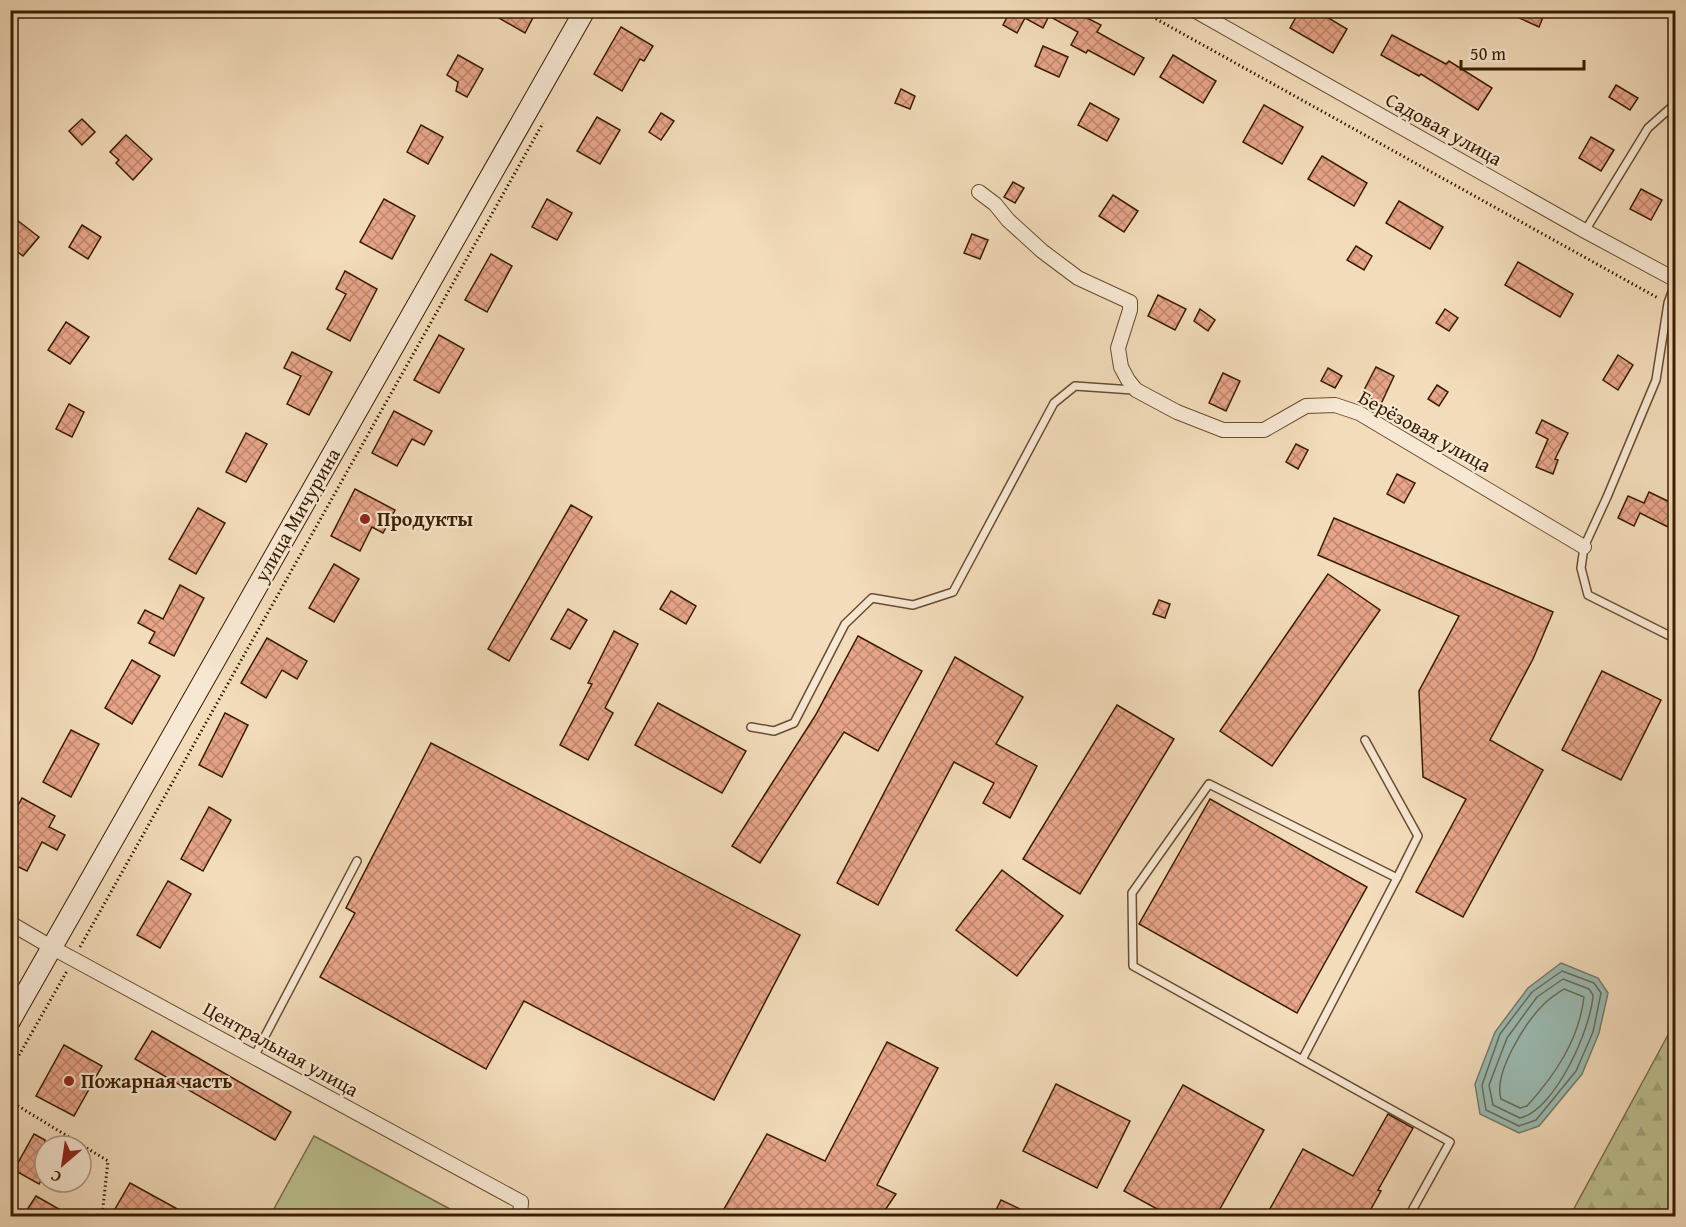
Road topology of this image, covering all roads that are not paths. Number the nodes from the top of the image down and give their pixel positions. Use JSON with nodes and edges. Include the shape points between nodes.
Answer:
{"nodes":[{"id":1,"x":1194,"y":10,"type":"edge"},
{"id":2,"x":593,"y":16,"type":"edge"},
{"id":3,"x":1676,"y":103,"type":"edge"},
{"id":4,"x":979,"y":192,"type":"dead end"},
{"id":5,"x":1585,"y":231,"type":"junction"},
{"id":6,"x":1676,"y":280,"type":"edge"},
{"id":7,"x":1136,"y":390,"type":"junction"},
{"id":8,"x":1584,"y":547,"type":"junction"},
{"id":9,"x":1676,"y":639,"type":"edge"},
{"id":10,"x":751,"y":727,"type":"dead end"},
{"id":11,"x":1365,"y":740,"type":"dead end"},
{"id":12,"x":357,"y":861,"type":"dead end"},
{"id":13,"x":1398,"y":878,"type":"junction"},
{"id":14,"x":10,"y":922,"type":"edge"},
{"id":15,"x":51,"y":947,"type":"junction"},
{"id":16,"x":10,"y":1021,"type":"edge"},
{"id":17,"x":254,"y":1057,"type":"junction"},
{"id":18,"x":1302,"y":1060,"type":"junction"},
{"id":19,"x":520,"y":1216,"type":"edge"},
{"id":20,"x":1409,"y":1216,"type":"edge"}],
"edges":[{"from":1,"to":5,"type":"street","name":"Садовая улица"},
{"from":2,"to":15,"type":"street","name":"улица Мичурина"},
{"from":3,"to":5,"type":"lane","via":[[1648,128]]},
{"from":4,"to":7,"type":"street","via":[[1078,278],[1130,302],[1118,348],[1121,367]]},
{"from":5,"to":6,"type":"street","name":"Садовая улица"},
{"from":6,"to":8,"type":"lane","via":[[1668,303],[1656,380]]},
{"from":7,"to":8,"type":"street","name":"Берёзовая улица","via":[[1223,430],[1264,430],[1306,406],[1335,405],[1359,413]]},
{"from":7,"to":10,"type":"lane","via":[[1075,386],[1054,403],[953,592],[913,605],[872,598],[845,624],[794,723],[774,731]]},
{"from":8,"to":9,"type":"lane","via":[[1581,568],[1588,595]]},
{"from":11,"to":13,"type":"lane","via":[[1418,836]]},
{"from":12,"to":17,"type":"lane"},
{"from":13,"to":18,"type":"lane"},
{"from":13,"to":18,"type":"lane","via":[[1209,784],[1132,893],[1133,966]]},
{"from":14,"to":15,"type":"street","name":"Центральная улица"},
{"from":15,"to":16,"type":"street","name":"улица Мичурина"},
{"from":15,"to":17,"type":"street","name":"Центральная улица"},
{"from":17,"to":19,"type":"street","name":"Центральная улица","via":[[521,1202]]},
{"from":18,"to":20,"type":"lane","via":[[1450,1142]]}]}
